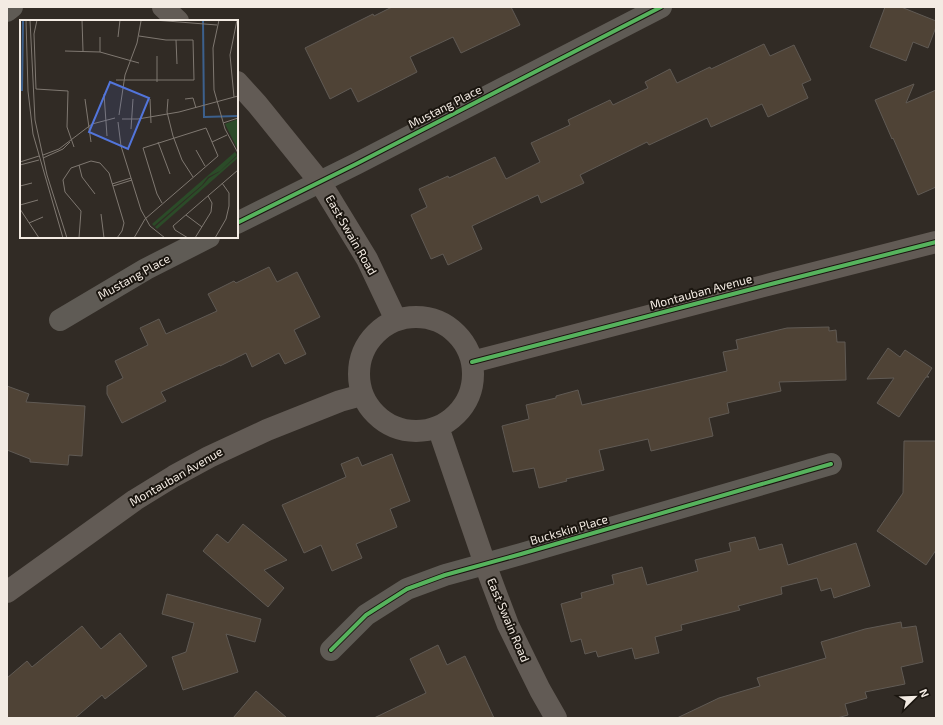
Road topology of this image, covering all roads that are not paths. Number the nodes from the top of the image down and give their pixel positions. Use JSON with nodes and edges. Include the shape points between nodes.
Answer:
{"nodes":[{"id":1,"x":12,"y":7,"type":"edge"},
{"id":2,"x":163,"y":7,"type":"edge"},
{"id":3,"x":661,"y":7,"type":"edge"},
{"id":4,"x":7,"y":11,"type":"edge"},
{"id":5,"x":177,"y":20,"type":"edge"},
{"id":6,"x":238,"y":83,"type":"edge"},
{"id":7,"x":320,"y":182,"type":"junction"},
{"id":8,"x":238,"y":222,"type":"edge"},
{"id":9,"x":207,"y":238,"type":"edge"},
{"id":10,"x":936,"y":242,"type":"edge"},
{"id":11,"x":60,"y":320,"type":"dead end"},
{"id":12,"x":396,"y":320,"type":"junction"},
{"id":13,"x":472,"y":362,"type":"junction"},
{"id":14,"x":362,"y":395,"type":"junction"},
{"id":15,"x":438,"y":427,"type":"junction"},
{"id":16,"x":831,"y":464,"type":"dead end"},
{"id":17,"x":485,"y":564,"type":"junction"},
{"id":18,"x":7,"y":592,"type":"edge"},
{"id":19,"x":331,"y":650,"type":"dead end"},
{"id":20,"x":556,"y":718,"type":"edge"}],
"edges":[{"from":1,"to":4,"type":"street"},
{"from":2,"to":5,"type":"street"},
{"from":3,"to":7,"type":"street","name":"Mustang Place"},
{"from":6,"to":7,"type":"street","name":"East Swain Road"},
{"from":7,"to":8,"type":"street","name":"Mustang Place"},
{"from":7,"to":12,"type":"street","name":"East Swain Road","via":[[367,259]]},
{"from":9,"to":11,"type":"street","name":"Mustang Place","via":[[146,269]]},
{"from":10,"to":13,"type":"street","name":"Montauban Avenue"},
{"from":12,"to":13,"type":"street","via":[[415,316],[434,319],[452,329],[465,344]]},
{"from":12,"to":14,"type":"street","via":[[380,329],[368,343],[360,359],[358,378]]},
{"from":13,"to":15,"type":"street","via":[[473,382],[467,401],[455,417]]},
{"from":14,"to":15,"type":"street","via":[[372,411],[386,423],[402,430],[420,432]]},
{"from":14,"to":18,"type":"street","name":"Montauban Avenue","via":[[267,430],[181,472],[135,500]]},
{"from":15,"to":17,"type":"street","name":"East Swain Road"},
{"from":16,"to":17,"type":"street","name":"Buckskin Place"},
{"from":17,"to":19,"type":"street","name":"Buckskin Place","via":[[407,589],[366,615]]},
{"from":17,"to":20,"type":"street","name":"East Swain Road","via":[[508,625]]}]}
